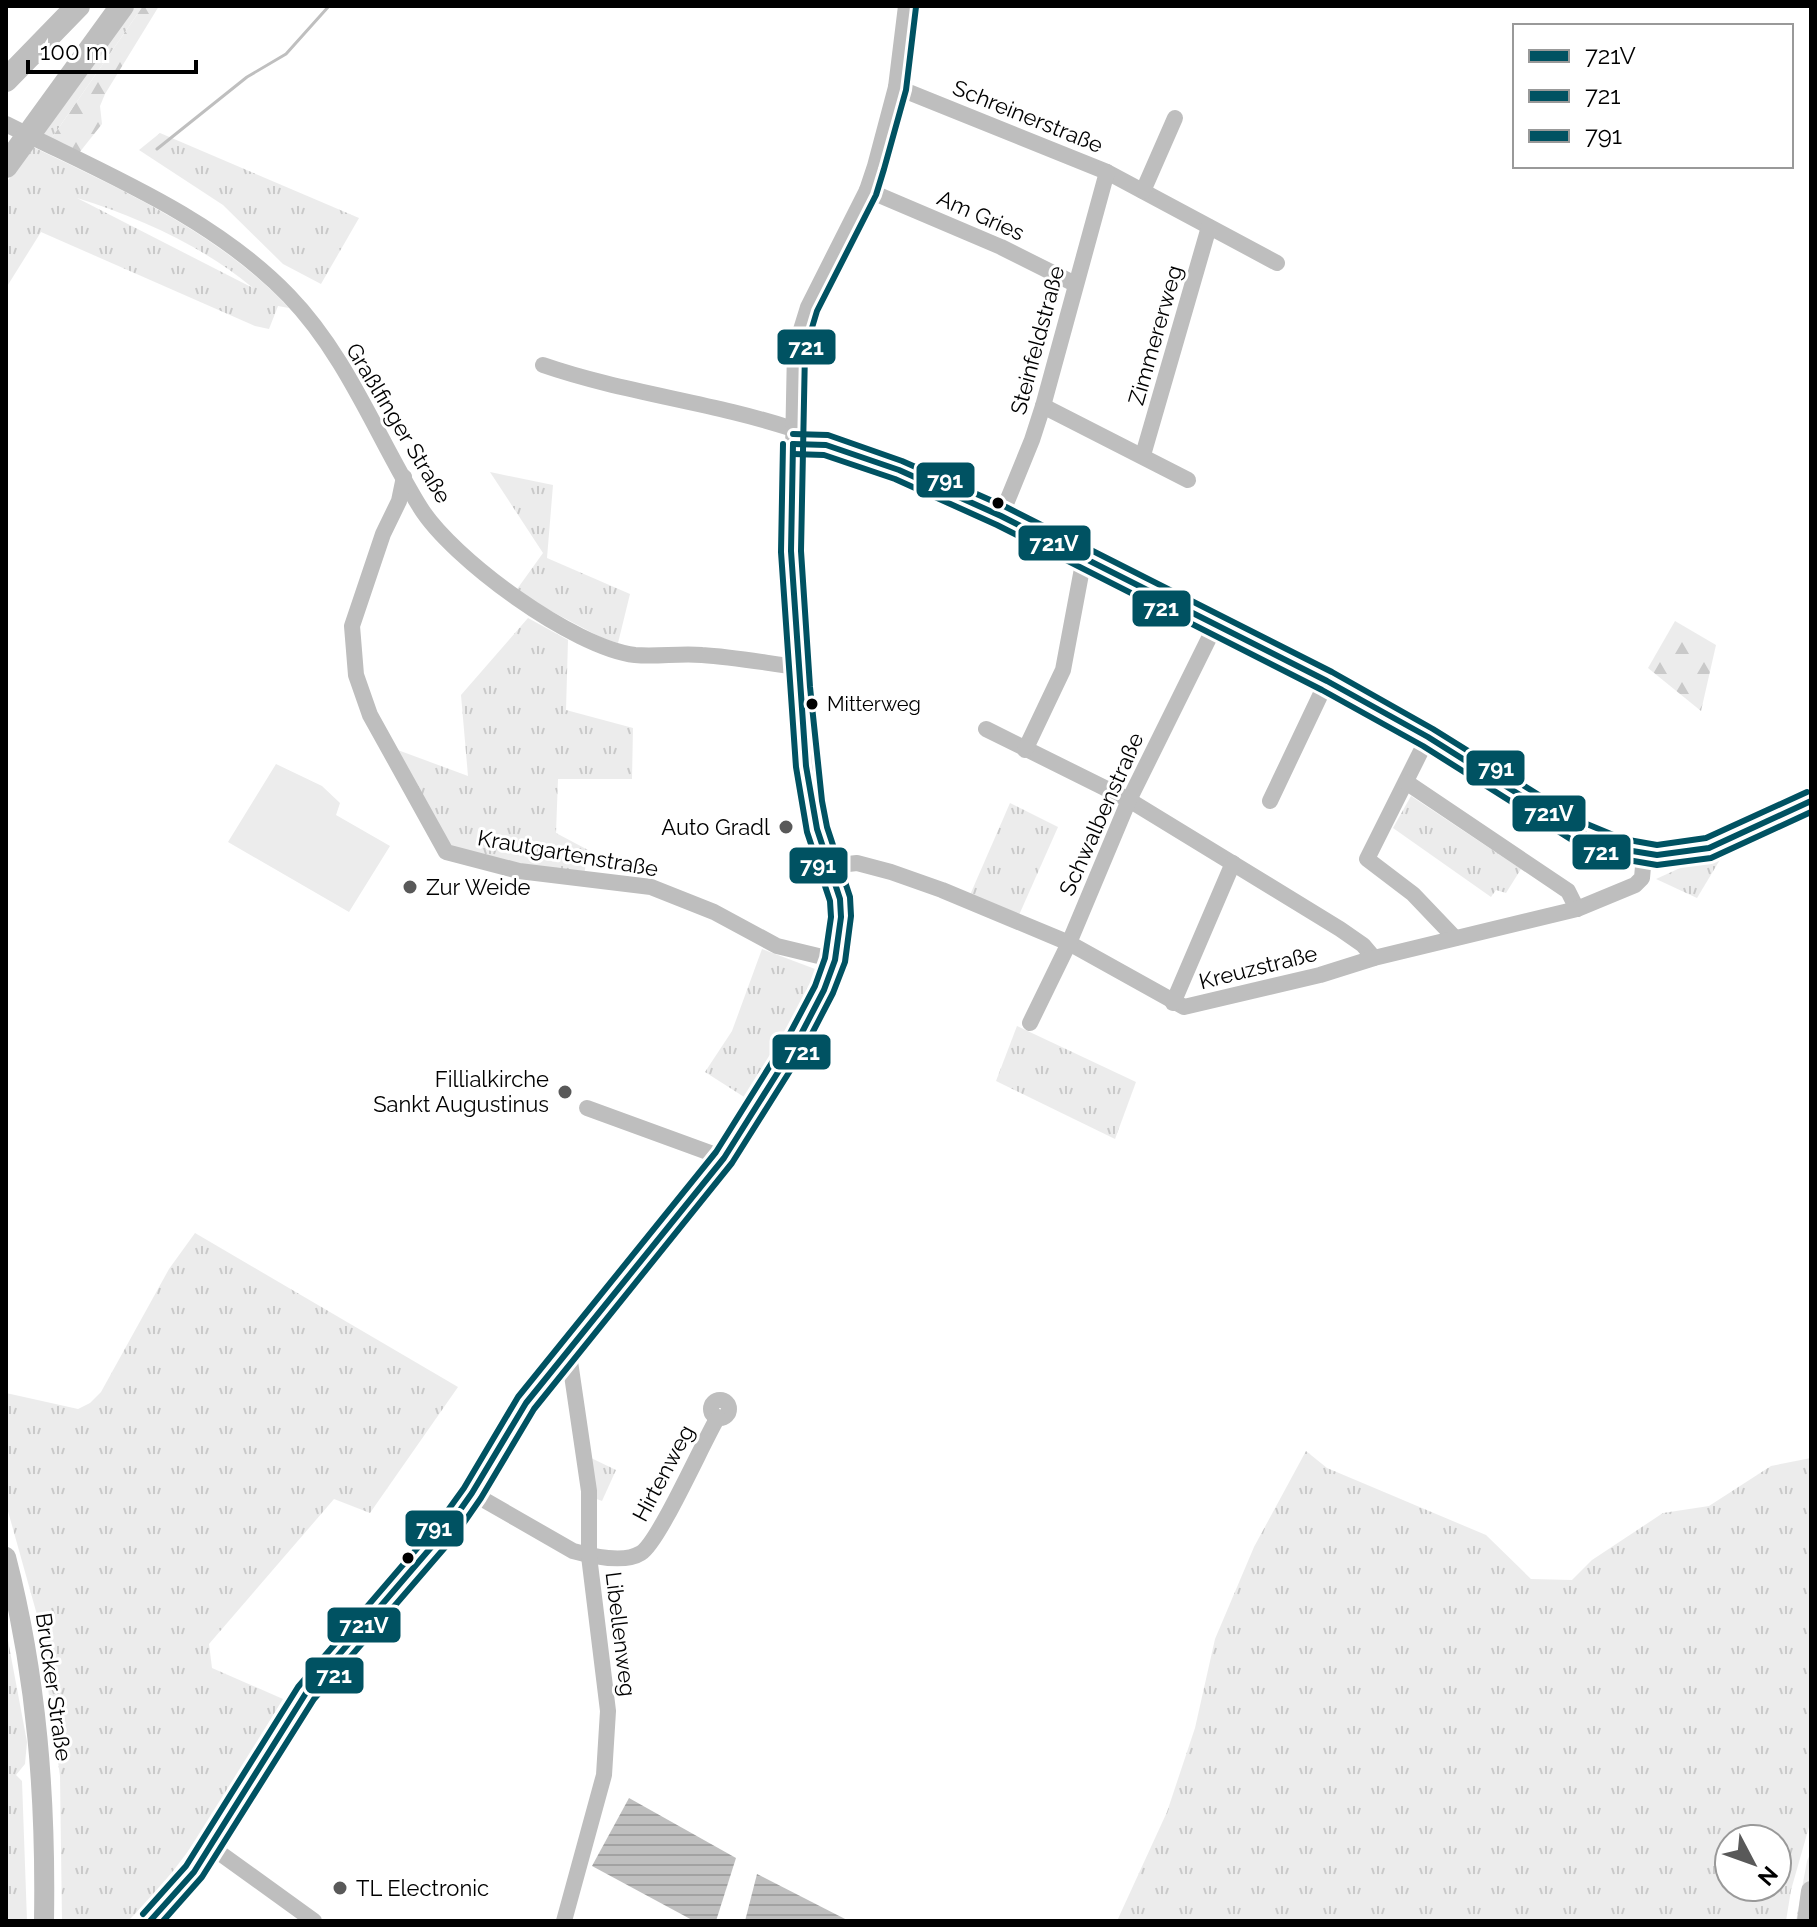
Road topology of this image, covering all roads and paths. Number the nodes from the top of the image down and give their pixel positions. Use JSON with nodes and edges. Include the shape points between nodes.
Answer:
{"nodes":[{"id":1,"x":78,"y":6,"type":"edge"},
{"id":2,"x":122,"y":6,"type":"edge"},
{"id":3,"x":906,"y":6,"type":"edge"},
{"id":4,"x":6,"y":80,"type":"edge"},
{"id":5,"x":896,"y":87,"type":"junction"},
{"id":6,"x":1175,"y":118,"type":"dead end"},
{"id":7,"x":6,"y":124,"type":"edge"},
{"id":8,"x":6,"y":166,"type":"edge"},
{"id":9,"x":1107,"y":172,"type":"junction"},
{"id":10,"x":867,"y":190,"type":"junction"},
{"id":11,"x":1143,"y":191,"type":"junction"},
{"id":12,"x":1209,"y":227,"type":"junction"},
{"id":13,"x":1277,"y":263,"type":"dead end"},
{"id":14,"x":1075,"y":284,"type":"junction"},
{"id":15,"x":543,"y":365,"type":"dead end"},
{"id":16,"x":1043,"y":406,"type":"junction"},
{"id":17,"x":793,"y":436,"type":"junction"},
{"id":18,"x":1143,"y":455,"type":"junction"},
{"id":19,"x":404,"y":477,"type":"junction"},
{"id":20,"x":1188,"y":480,"type":"dead end"},
{"id":21,"x":1001,"y":516,"type":"junction"},
{"id":22,"x":1084,"y":558,"type":"junction"},
{"id":23,"x":1215,"y":626,"type":"junction"},
{"id":24,"x":798,"y":667,"type":"junction"},
{"id":25,"x":1327,"y":681,"type":"junction"},
{"id":26,"x":986,"y":729,"type":"dead end"},
{"id":27,"x":1428,"y":737,"type":"junction"},
{"id":28,"x":1025,"y":750,"type":"junction"},
{"id":29,"x":1406,"y":782,"type":"junction"},
{"id":30,"x":1129,"y":800,"type":"junction"},
{"id":31,"x":1270,"y":801,"type":"dead end"},
{"id":32,"x":1811,"y":801,"type":"edge"},
{"id":33,"x":1644,"y":855,"type":"junction"},
{"id":34,"x":1233,"y":863,"type":"junction"},
{"id":35,"x":830,"y":866,"type":"junction"},
{"id":36,"x":1577,"y":909,"type":"junction"},
{"id":37,"x":1455,"y":938,"type":"junction"},
{"id":38,"x":1069,"y":943,"type":"junction"},
{"id":39,"x":1374,"y":958,"type":"junction"},
{"id":40,"x":835,"y":960,"type":"junction"},
{"id":41,"x":1173,"y":1003,"type":"junction"},
{"id":42,"x":1030,"y":1023,"type":"dead end"},
{"id":43,"x":587,"y":1108,"type":"dead end"},
{"id":44,"x":724,"y":1158,"type":"junction"},
{"id":45,"x":568,"y":1348,"type":"junction"},
{"id":46,"x":718,"y":1417,"type":"dead end"},
{"id":47,"x":472,"y":1493,"type":"junction"},
{"id":48,"x":589,"y":1556,"type":"junction"},
{"id":49,"x":6,"y":1557,"type":"edge"},
{"id":50,"x":210,"y":1846,"type":"junction"},
{"id":51,"x":44,"y":1921,"type":"edge"},
{"id":52,"x":150,"y":1921,"type":"edge"},
{"id":53,"x":314,"y":1921,"type":"edge"},
{"id":54,"x":564,"y":1921,"type":"edge"}],
"edges":[{"from":1,"to":4,"type":"highway"},
{"from":2,"to":8,"type":"highway"},
{"from":3,"to":5,"type":"street"},
{"from":5,"to":9,"type":"street","name":"Schreinerstraße"},
{"from":5,"to":10,"type":"street"},
{"from":6,"to":11,"type":"street"},
{"from":7,"to":19,"type":"street","name":"Graßlfinger Straße","via":[[174,208],[246,257],[290,296],[325,340]]},
{"from":9,"to":11,"type":"street","name":"Schreinerstraße"},
{"from":9,"to":14,"type":"street","name":"Steinfeldstraße"},
{"from":10,"to":14,"type":"street","name":"Am Gries"},
{"from":10,"to":17,"type":"street","via":[[797,340]]},
{"from":11,"to":12,"type":"street","name":"Schreinerstraße"},
{"from":12,"to":13,"type":"street","name":"Schreinerstraße"},
{"from":12,"to":18,"type":"street","name":"Zimmererweg"},
{"from":14,"to":16,"type":"street","name":"Steinfeldstraße"},
{"from":15,"to":17,"type":"street","via":[[747,414]]},
{"from":16,"to":18,"type":"street"},
{"from":16,"to":21,"type":"street","name":"Steinfeldstraße"},
{"from":17,"to":21,"type":"street","via":[[884,465]]},
{"from":17,"to":24,"type":"street","via":[[791,551]]},
{"from":18,"to":20,"type":"street"},
{"from":19,"to":24,"type":"street","name":"Graßlfinger Straße","via":[[420,508],[491,581],[603,647],[635,655],[700,655]]},
{"from":19,"to":40,"type":"street","name":"Krautgartenstraße","via":[[352,626],[356,675],[370,715],[446,852],[519,871],[651,887],[714,912],[777,946]]},
{"from":21,"to":22,"type":"street"},
{"from":22,"to":23,"type":"street"},
{"from":22,"to":28,"type":"street","via":[[1063,670]]},
{"from":23,"to":25,"type":"street"},
{"from":23,"to":30,"type":"street","name":"Schwalbenstraße"},
{"from":24,"to":35,"type":"street","via":[[812,802]]},
{"from":25,"to":27,"type":"street"},
{"from":25,"to":31,"type":"street"},
{"from":26,"to":28,"type":"street"},
{"from":27,"to":29,"type":"street"},
{"from":27,"to":33,"type":"street","via":[[1577,831]]},
{"from":28,"to":30,"type":"street"},
{"from":29,"to":36,"type":"street","via":[[1568,891]]},
{"from":29,"to":37,"type":"street","via":[[1367,859],[1413,894]]},
{"from":30,"to":34,"type":"street"},
{"from":30,"to":38,"type":"street","name":"Schwalbenstraße"},
{"from":32,"to":33,"type":"street","via":[[1709,848]]},
{"from":33,"to":36,"type":"street","name":"Kreuzstraße","via":[[1642,878],[1635,885]]},
{"from":34,"to":39,"type":"street","via":[[1363,945]]},
{"from":34,"to":41,"type":"street"},
{"from":35,"to":38,"type":"street","name":"Kreuzstraße","via":[[857,863],[891,872]]},
{"from":35,"to":40,"type":"street","via":[[841,908]]},
{"from":36,"to":37,"type":"street","name":"Kreuzstraße"},
{"from":37,"to":39,"type":"street","name":"Kreuzstraße"},
{"from":38,"to":41,"type":"street","name":"Kreuzstraße"},
{"from":38,"to":42,"type":"street","name":"Schwalbenstraße"},
{"from":39,"to":41,"type":"street","name":"Kreuzstraße","via":[[1184,1007]]},
{"from":40,"to":44,"type":"street","via":[[797,1042]]},
{"from":43,"to":44,"type":"street"},
{"from":44,"to":45,"type":"street"},
{"from":45,"to":47,"type":"street","via":[[526,1403]]},
{"from":45,"to":48,"type":"street","name":"Libellenweg","via":[[589,1491]]},
{"from":46,"to":48,"type":"street","name":"Hirtenweg","via":[[642,1553],[626,1558]]},
{"from":47,"to":48,"type":"street","name":"Hirtenweg"},
{"from":47,"to":50,"type":"street","via":[[306,1693]]},
{"from":48,"to":54,"type":"street","name":"Libellenweg","via":[[608,1711],[606,1749],[604,1775]]},
{"from":49,"to":51,"type":"main road","name":"Brucker Straße","via":[[34,1688]]},
{"from":50,"to":52,"type":"street"},
{"from":50,"to":53,"type":"street"}]}
